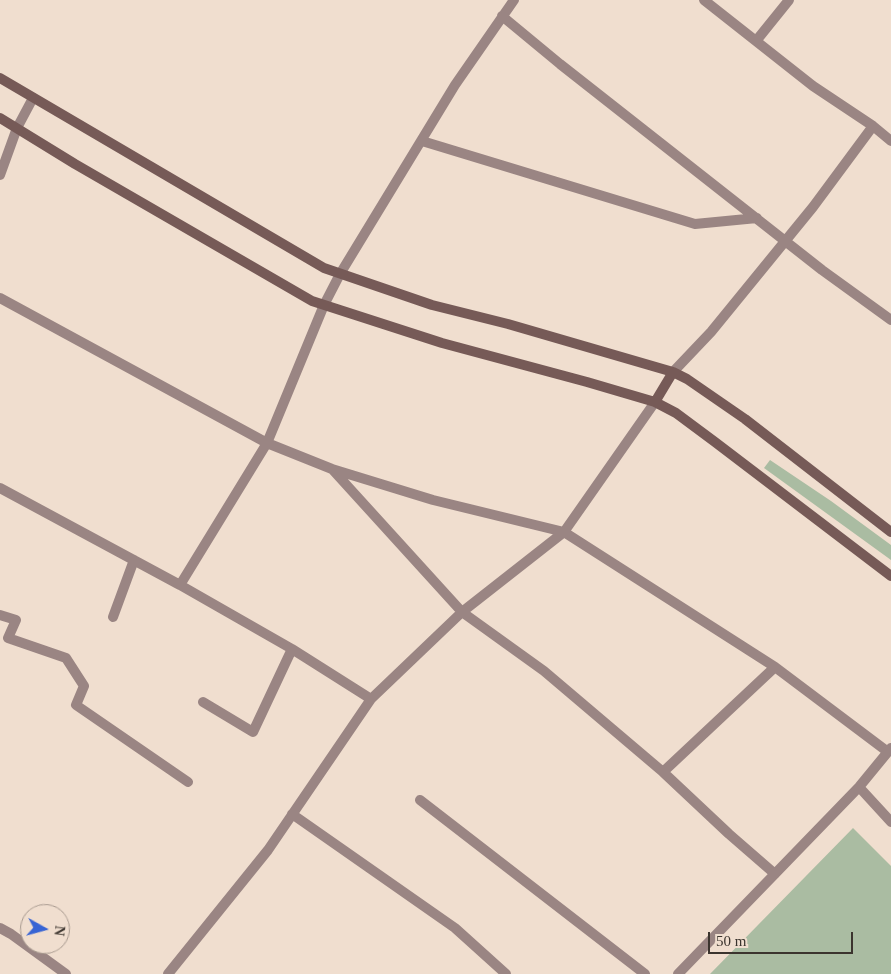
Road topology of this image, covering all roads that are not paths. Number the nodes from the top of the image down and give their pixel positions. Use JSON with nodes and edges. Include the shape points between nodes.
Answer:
{"nodes":[{"id":1,"x":514,"y":0,"type":"edge"},
{"id":2,"x":704,"y":0,"type":"edge"},
{"id":3,"x":789,"y":0,"type":"edge"},
{"id":4,"x":502,"y":16,"type":"junction"},
{"id":5,"x":756,"y":41,"type":"junction"},
{"id":6,"x":0,"y":78,"type":"edge"},
{"id":7,"x":33,"y":98,"type":"junction"},
{"id":8,"x":0,"y":118,"type":"edge"},
{"id":9,"x":873,"y":126,"type":"junction"},
{"id":10,"x":17,"y":128,"type":"junction"},
{"id":11,"x":891,"y":140,"type":"edge"},
{"id":12,"x":422,"y":141,"type":"junction"},
{"id":13,"x":0,"y":175,"type":"edge"},
{"id":14,"x":757,"y":218,"type":"junction"},
{"id":15,"x":785,"y":241,"type":"junction"},
{"id":16,"x":340,"y":274,"type":"junction"},
{"id":17,"x":0,"y":298,"type":"edge"},
{"id":18,"x":324,"y":305,"type":"junction"},
{"id":19,"x":891,"y":320,"type":"edge"},
{"id":20,"x":673,"y":372,"type":"junction"},
{"id":21,"x":655,"y":402,"type":"junction"},
{"id":22,"x":267,"y":442,"type":"junction"},
{"id":23,"x":332,"y":469,"type":"junction"},
{"id":24,"x":0,"y":488,"type":"edge"},
{"id":25,"x":564,"y":532,"type":"junction"},
{"id":26,"x":891,"y":532,"type":"edge"},
{"id":27,"x":134,"y":560,"type":"junction"},
{"id":28,"x":891,"y":576,"type":"edge"},
{"id":29,"x":180,"y":585,"type":"junction"},
{"id":30,"x":462,"y":612,"type":"junction"},
{"id":31,"x":0,"y":616,"type":"edge"},
{"id":32,"x":113,"y":617,"type":"dead end"},
{"id":33,"x":292,"y":649,"type":"junction"},
{"id":34,"x":775,"y":668,"type":"junction"},
{"id":35,"x":371,"y":699,"type":"junction"},
{"id":36,"x":203,"y":702,"type":"dead end"},
{"id":37,"x":889,"y":750,"type":"edge"},
{"id":38,"x":663,"y":772,"type":"junction"},
{"id":39,"x":188,"y":782,"type":"dead end"},
{"id":40,"x":858,"y":787,"type":"junction"},
{"id":41,"x":420,"y":800,"type":"dead end"},
{"id":42,"x":292,"y":814,"type":"junction"},
{"id":43,"x":891,"y":822,"type":"edge"},
{"id":44,"x":776,"y":874,"type":"junction"},
{"id":45,"x":0,"y":928,"type":"edge"},
{"id":46,"x":66,"y":974,"type":"edge"},
{"id":47,"x":168,"y":974,"type":"edge"},
{"id":48,"x":506,"y":974,"type":"edge"},
{"id":49,"x":645,"y":974,"type":"edge"},
{"id":50,"x":678,"y":974,"type":"edge"}],
"edges":[{"from":1,"to":4,"type":"street"},
{"from":2,"to":5,"type":"street"},
{"from":3,"to":5,"type":"street"},
{"from":4,"to":12,"type":"street"},
{"from":4,"to":14,"type":"street"},
{"from":5,"to":9,"type":"street","via":[[813,86]]},
{"from":6,"to":7,"type":"main road"},
{"from":7,"to":10,"type":"street"},
{"from":7,"to":16,"type":"main road","via":[[324,268]]},
{"from":8,"to":10,"type":"main road"},
{"from":9,"to":11,"type":"street"},
{"from":9,"to":15,"type":"street"},
{"from":10,"to":13,"type":"street"},
{"from":10,"to":18,"type":"main road","via":[[312,301]]},
{"from":12,"to":14,"type":"street","via":[[695,224]]},
{"from":12,"to":16,"type":"street"},
{"from":14,"to":15,"type":"street"},
{"from":15,"to":19,"type":"street"},
{"from":15,"to":20,"type":"street","via":[[711,332]]},
{"from":16,"to":18,"type":"street"},
{"from":16,"to":20,"type":"main road","via":[[432,305]]},
{"from":17,"to":22,"type":"street"},
{"from":18,"to":21,"type":"main road","via":[[442,343]]},
{"from":18,"to":22,"type":"street"},
{"from":20,"to":21,"type":"main road"},
{"from":20,"to":26,"type":"main road","via":[[745,419]]},
{"from":21,"to":25,"type":"street"},
{"from":21,"to":28,"type":"main road","via":[[676,413]]},
{"from":22,"to":23,"type":"street"},
{"from":22,"to":29,"type":"street"},
{"from":23,"to":25,"type":"street","via":[[433,500]]},
{"from":23,"to":30,"type":"street"},
{"from":24,"to":27,"type":"street"},
{"from":25,"to":30,"type":"street"},
{"from":25,"to":34,"type":"street"},
{"from":27,"to":29,"type":"street"},
{"from":27,"to":32,"type":"street"},
{"from":29,"to":33,"type":"street"},
{"from":30,"to":35,"type":"street"},
{"from":30,"to":38,"type":"street","via":[[544,671]]},
{"from":31,"to":39,"type":"street","via":[[16,620],[8,638],[66,658],[84,686],[76,705]]},
{"from":33,"to":35,"type":"street"},
{"from":33,"to":36,"type":"street","via":[[253,732]]},
{"from":34,"to":37,"type":"street"},
{"from":34,"to":38,"type":"street"},
{"from":35,"to":42,"type":"street"},
{"from":37,"to":40,"type":"street"},
{"from":38,"to":44,"type":"street"},
{"from":40,"to":43,"type":"street"},
{"from":40,"to":44,"type":"street"},
{"from":41,"to":49,"type":"street"},
{"from":42,"to":47,"type":"street","via":[[268,850]]},
{"from":42,"to":48,"type":"street","via":[[455,928]]},
{"from":44,"to":50,"type":"street"},
{"from":45,"to":46,"type":"street"}]}
